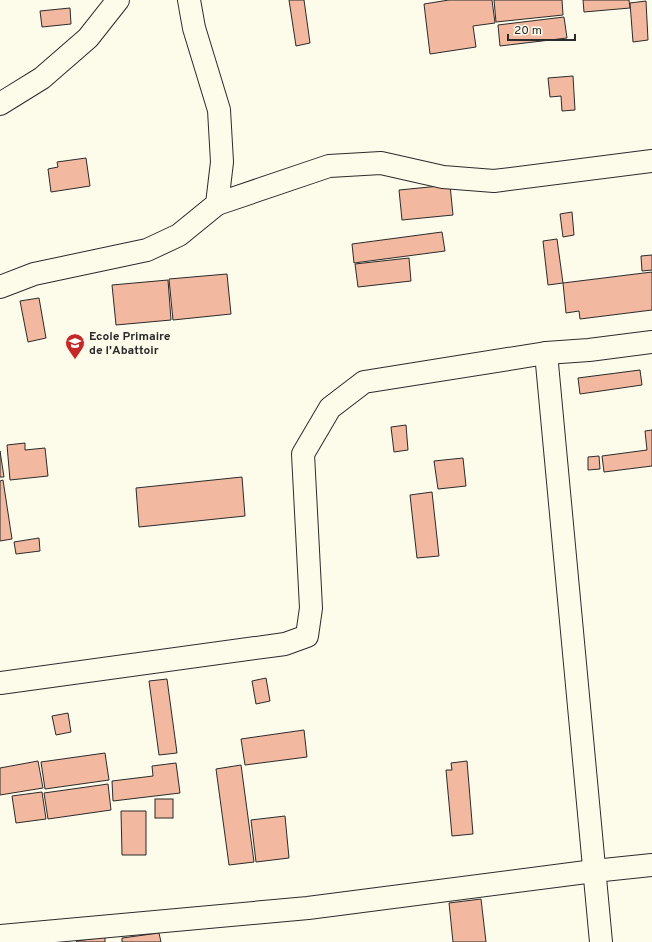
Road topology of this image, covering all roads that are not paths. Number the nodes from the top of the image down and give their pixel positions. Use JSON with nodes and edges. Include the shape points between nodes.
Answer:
{"nodes":[{"id":1,"x":118,"y":0,"type":"edge"},
{"id":2,"x":189,"y":0,"type":"edge"},
{"id":3,"x":0,"y":104,"type":"edge"},
{"id":4,"x":652,"y":161,"type":"edge"},
{"id":5,"x":217,"y":204,"type":"junction"},
{"id":6,"x":0,"y":287,"type":"edge"},
{"id":7,"x":652,"y":342,"type":"edge"},
{"id":8,"x":546,"y":353,"type":"junction"},
{"id":9,"x":0,"y":683,"type":"edge"},
{"id":10,"x":652,"y":865,"type":"edge"},
{"id":11,"x":594,"y":871,"type":"junction"},
{"id":12,"x":0,"y":936,"type":"edge"},
{"id":13,"x":47,"y":937,"type":"edge"},
{"id":14,"x":602,"y":942,"type":"edge"}],
"edges":[{"from":1,"to":3,"type":"street","via":[[88,38],[42,78]]},
{"from":2,"to":5,"type":"street","via":[[194,28],[218,110],[222,162]]},
{"from":4,"to":5,"type":"street","via":[[494,181],[443,177],[381,163],[329,166]]},
{"from":5,"to":6,"type":"street","via":[[179,235],[147,250],[34,274]]},
{"from":7,"to":8,"type":"street"},
{"from":8,"to":9,"type":"street","via":[[364,382],[330,408],[303,454],[310,608],[307,636],[286,644]]},
{"from":8,"to":11,"type":"street"},
{"from":10,"to":11,"type":"street"},
{"from":11,"to":13,"type":"street","via":[[308,908]]},
{"from":11,"to":14,"type":"street"},
{"from":12,"to":13,"type":"street"}]}
